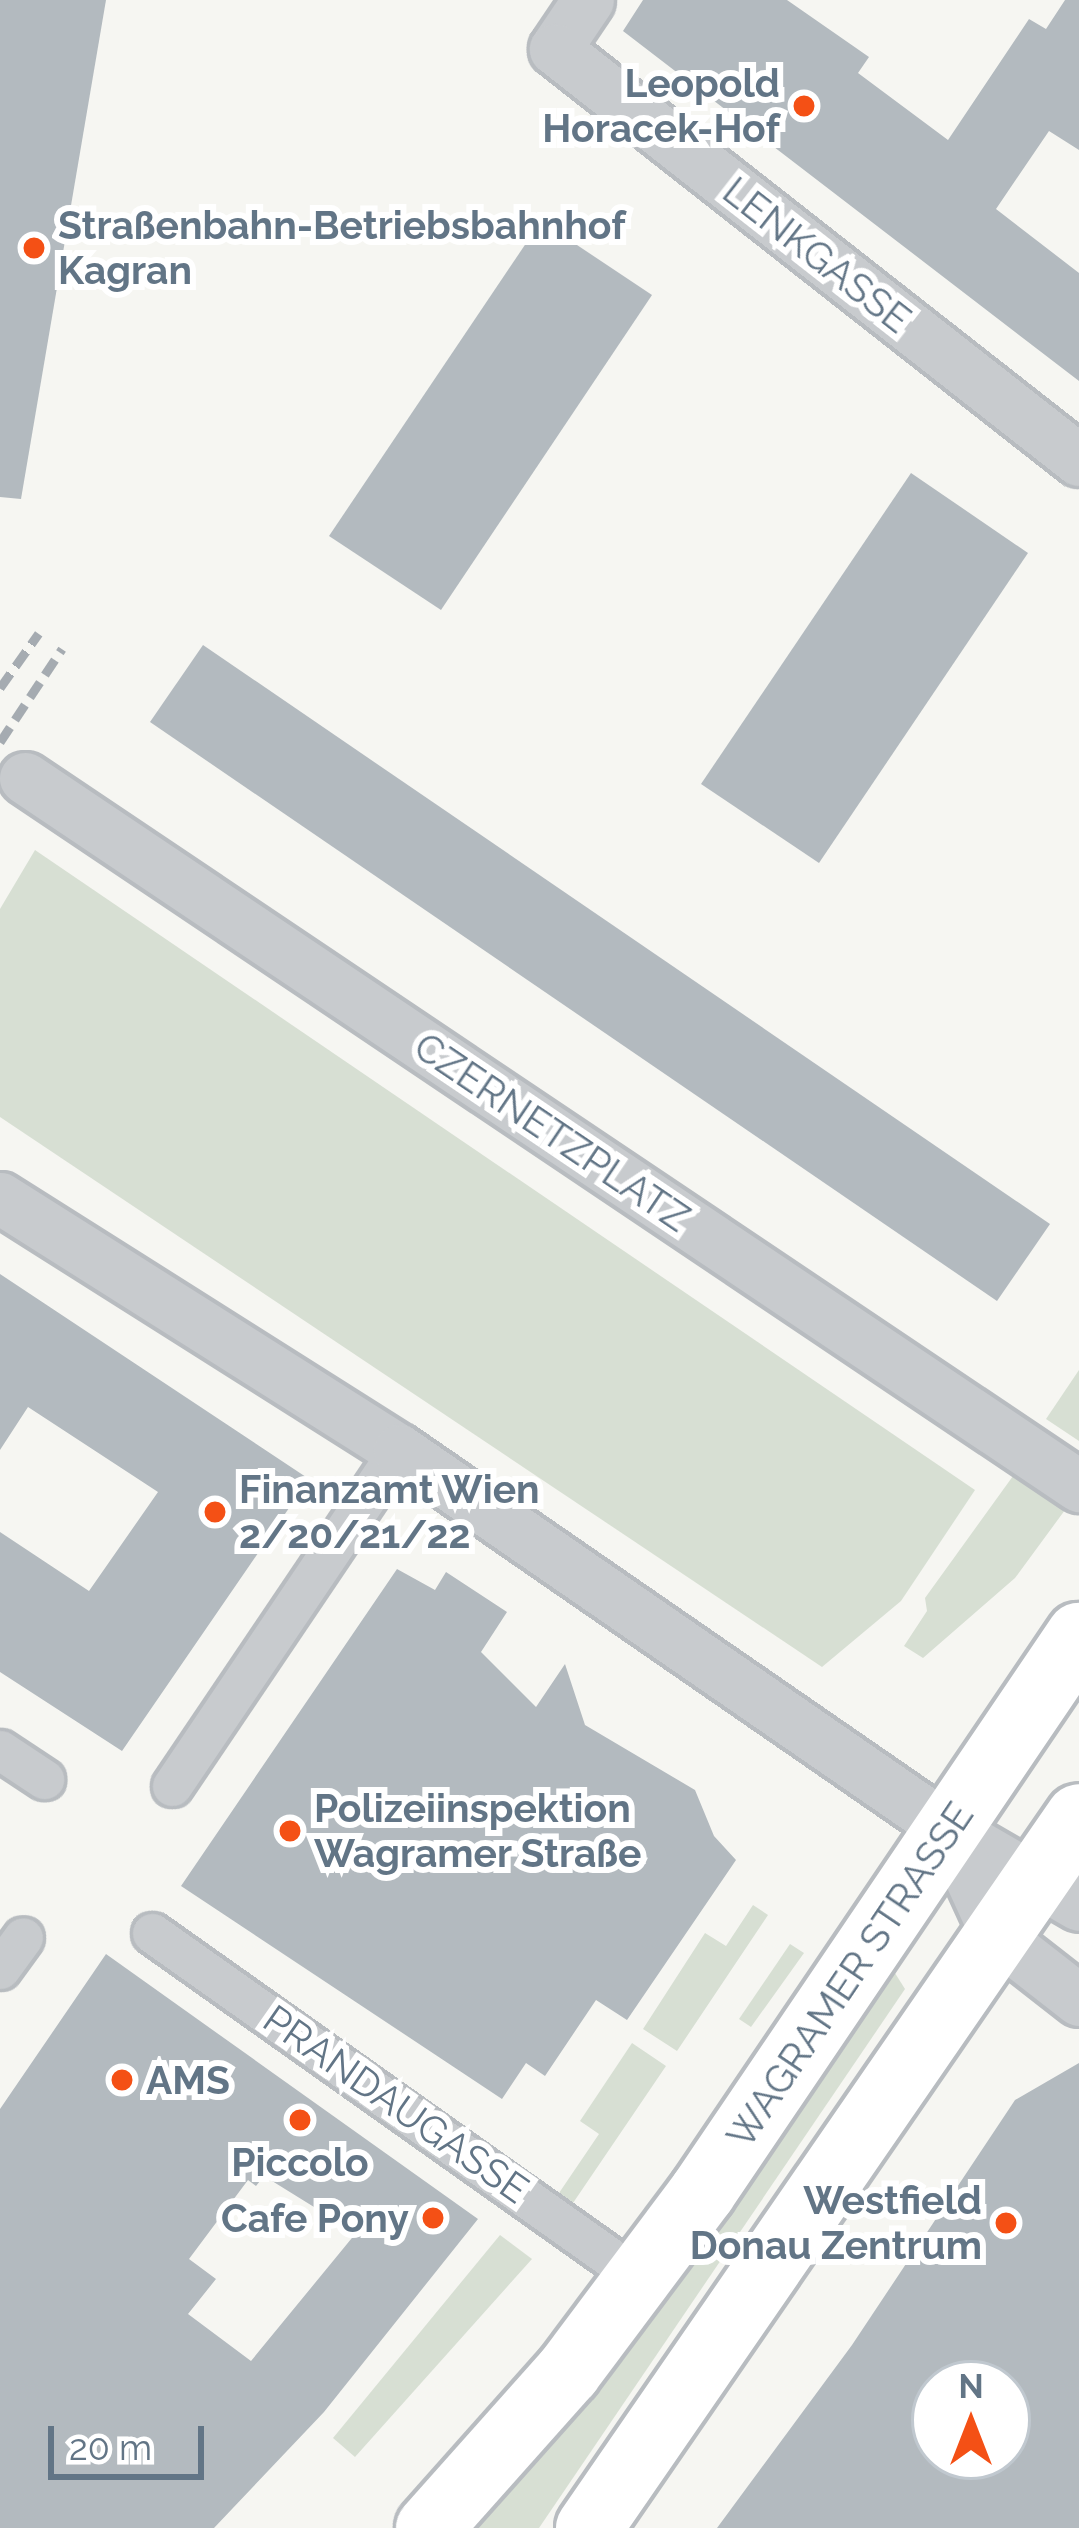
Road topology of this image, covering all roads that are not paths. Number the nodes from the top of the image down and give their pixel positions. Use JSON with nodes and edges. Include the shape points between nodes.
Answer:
{"nodes":[{"id":1,"x":588,"y":0,"type":"edge"},
{"id":2,"x":1079,"y":460,"type":"edge"},
{"id":3,"x":26,"y":778,"type":"dead end"},
{"id":4,"x":0,"y":1198,"type":"edge"},
{"id":5,"x":399,"y":1450,"type":"junction"},
{"id":6,"x":1079,"y":1486,"type":"edge"},
{"id":7,"x":1079,"y":1636,"type":"edge"},
{"id":8,"x":0,"y":1750,"type":"edge"},
{"id":9,"x":44,"y":1779,"type":"dead end"},
{"id":10,"x":172,"y":1786,"type":"dead end"},
{"id":11,"x":1079,"y":1817,"type":"edge"},
{"id":12,"x":949,"y":1829,"type":"junction"},
{"id":13,"x":1058,"y":1892,"type":"edge"},
{"id":14,"x":152,"y":1933,"type":"dead end"},
{"id":15,"x":997,"y":1936,"type":"junction"},
{"id":16,"x":23,"y":1937,"type":"dead end"},
{"id":17,"x":0,"y":1970,"type":"edge"},
{"id":18,"x":1079,"y":2000,"type":"edge"},
{"id":19,"x":639,"y":2278,"type":"junction"},
{"id":20,"x":429,"y":2528,"type":"edge"},
{"id":21,"x":589,"y":2528,"type":"edge"}],
"edges":[{"from":1,"to":2,"type":"street","name":"LENKGASSE","via":[[555,50]]},
{"from":3,"to":6,"type":"street","name":"CZERNETZPLATZ"},
{"from":4,"to":5,"type":"street"},
{"from":5,"to":10,"type":"street"},
{"from":5,"to":12,"type":"street"},
{"from":7,"to":12,"type":"main road","name":"WAGRAMER STRASSE"},
{"from":8,"to":9,"type":"street"},
{"from":11,"to":13,"type":"main road"},
{"from":12,"to":13,"type":"street"},
{"from":12,"to":15,"type":"street"},
{"from":12,"to":19,"type":"main road","name":"WAGRAMER STRASSE"},
{"from":13,"to":15,"type":"main road"},
{"from":14,"to":19,"type":"street","name":"PRANDAUGASSE"},
{"from":15,"to":18,"type":"street"},
{"from":15,"to":21,"type":"main road"},
{"from":16,"to":17,"type":"street"},
{"from":19,"to":20,"type":"main road","name":"WAGRAMER STRASSE"}]}
